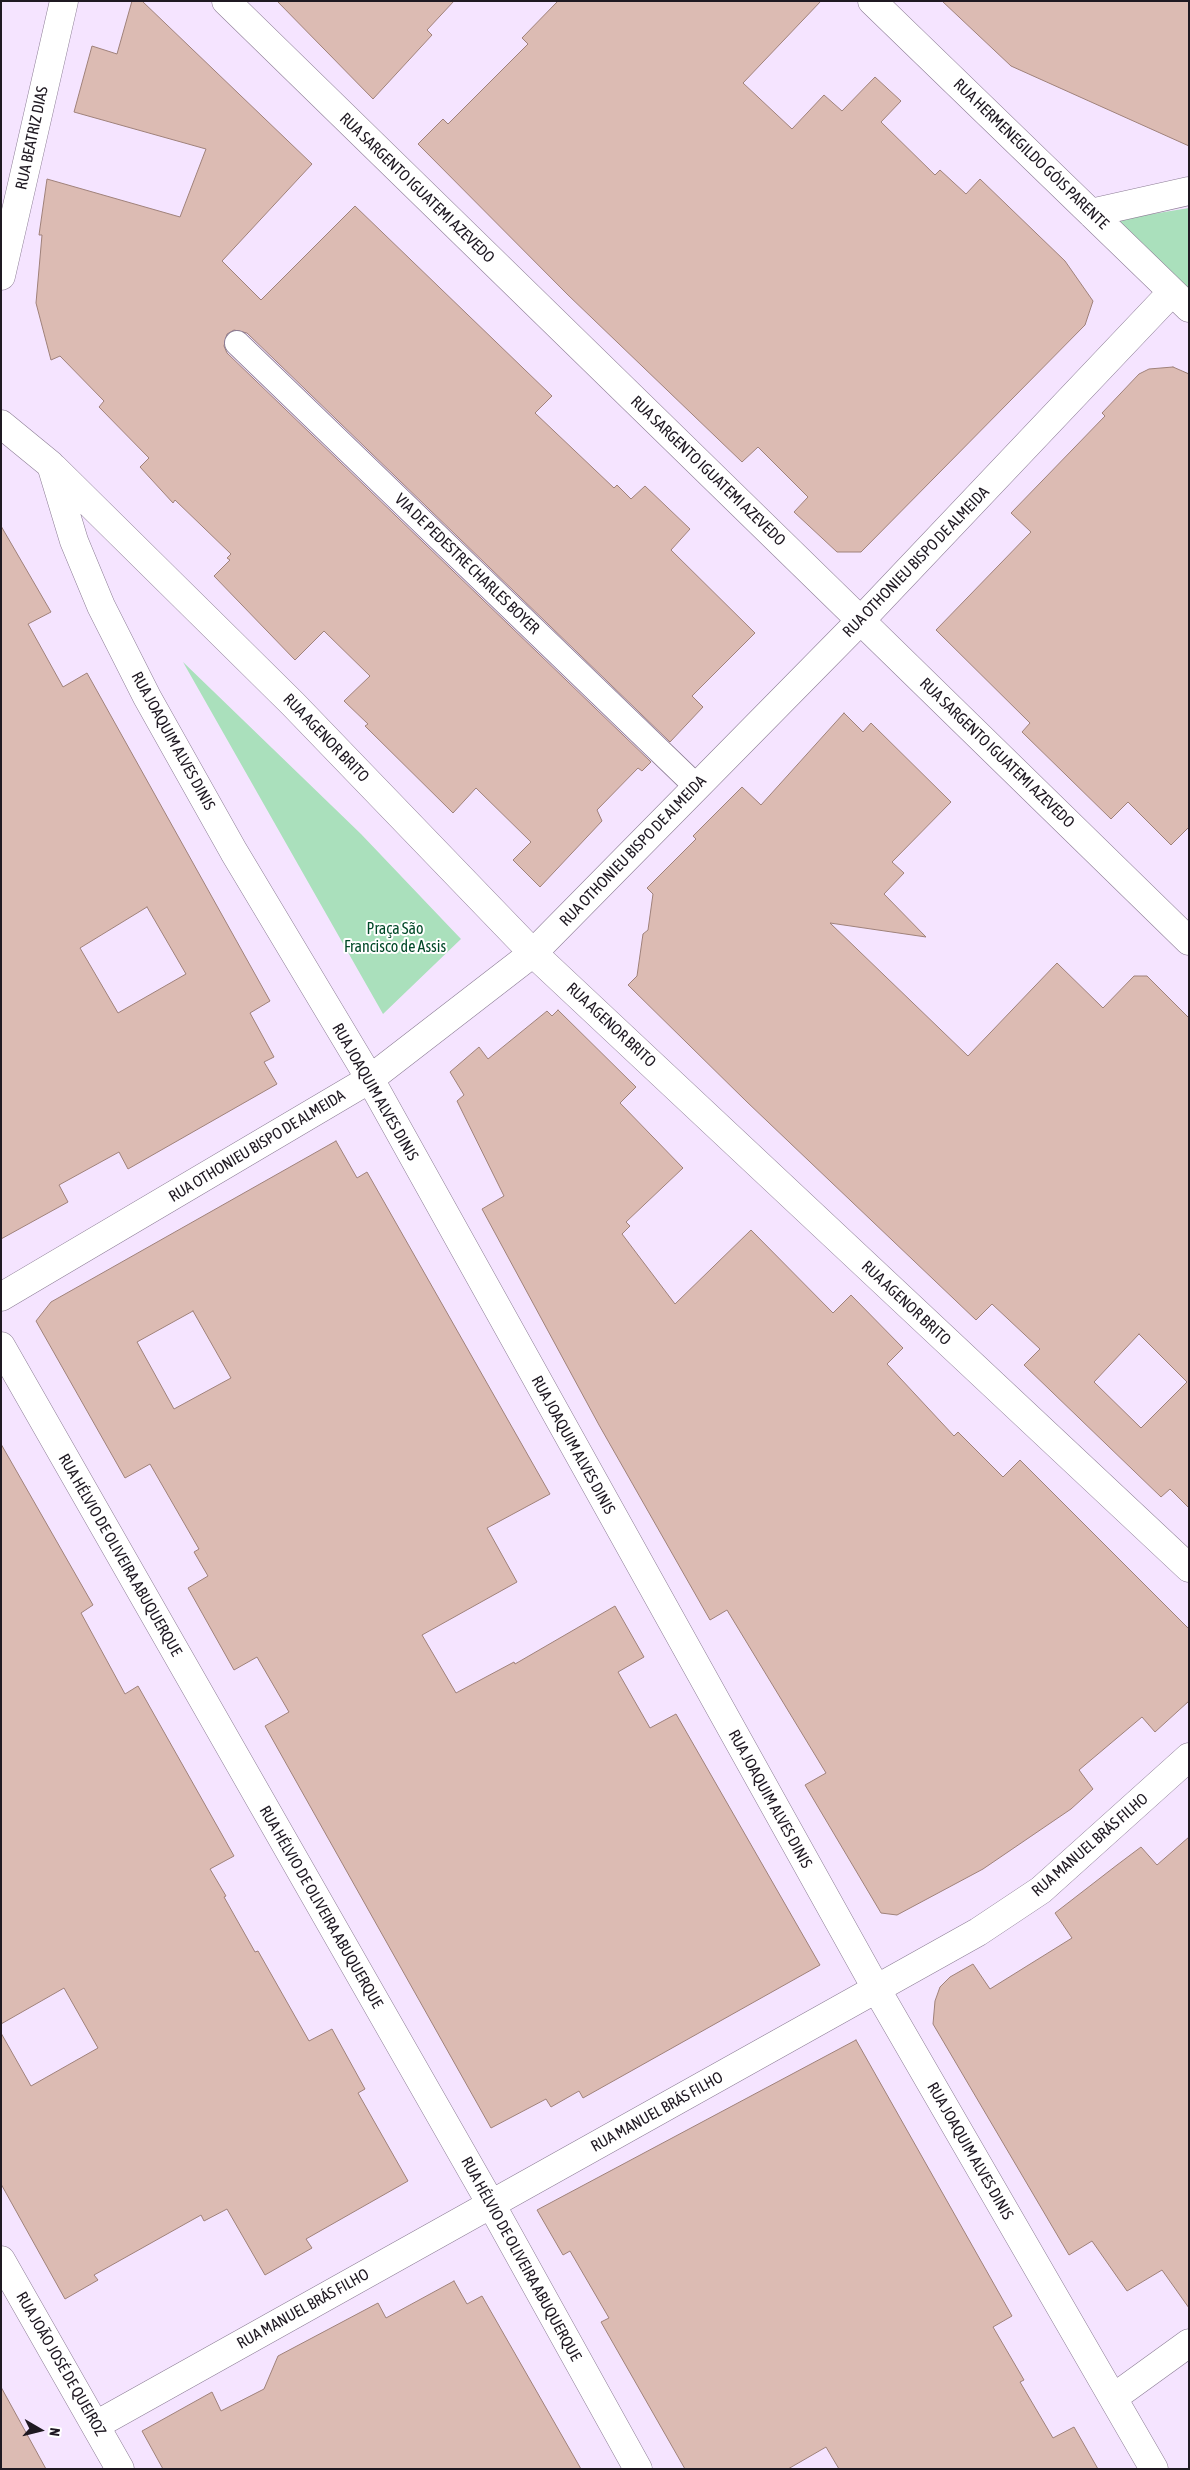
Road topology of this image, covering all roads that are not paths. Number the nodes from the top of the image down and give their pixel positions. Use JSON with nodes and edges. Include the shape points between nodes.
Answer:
{"nodes":[{"id":1,"x":64,"y":1,"type":"edge"},
{"id":2,"x":226,"y":1,"type":"edge"},
{"id":3,"x":872,"y":1,"type":"edge"},
{"id":4,"x":1189,"y":190,"type":"edge"},
{"id":5,"x":1091,"y":213,"type":"junction"},
{"id":6,"x":1,"y":276,"type":"edge"},
{"id":7,"x":1180,"y":300,"type":"edge"},
{"id":8,"x":237,"y":343,"type":"dead end"},
{"id":9,"x":1,"y":424,"type":"edge"},
{"id":10,"x":51,"y":465,"type":"junction"},
{"id":11,"x":861,"y":620,"type":"junction"},
{"id":12,"x":696,"y":786,"type":"junction"},
{"id":13,"x":1189,"y":941,"type":"edge"},
{"id":14,"x":533,"y":953,"type":"junction"},
{"id":15,"x":370,"y":1079,"type":"junction"},
{"id":16,"x":1,"y":1297,"type":"edge"},
{"id":17,"x":1,"y":1346,"type":"edge"},
{"id":18,"x":1189,"y":1568,"type":"edge"},
{"id":19,"x":1189,"y":1757,"type":"edge"},
{"id":20,"x":877,"y":1990,"type":"junction"},
{"id":21,"x":491,"y":2204,"type":"junction"},
{"id":22,"x":1,"y":2260,"type":"edge"},
{"id":23,"x":1189,"y":2343,"type":"edge"},
{"id":24,"x":1113,"y":2398,"type":"junction"},
{"id":25,"x":96,"y":2425,"type":"junction"},
{"id":26,"x":120,"y":2469,"type":"edge"},
{"id":27,"x":638,"y":2469,"type":"edge"},
{"id":28,"x":1154,"y":2469,"type":"edge"}],
"edges":[{"from":1,"to":6,"type":"street","name":"RUA BEATRIZ DIAS"},
{"from":2,"to":11,"type":"street","name":"RUA SARGENTO IGUATEMI AZEVEDO"},
{"from":3,"to":5,"type":"street","name":"RUA HERMENEGILDO GÓIS PARENTE"},
{"from":4,"to":5,"type":"street"},
{"from":5,"to":7,"type":"street","name":"RUA HERMENEGILDO GÓIS PARENTE"},
{"from":7,"to":11,"type":"street","name":"RUA OTHONIEU BISPO DE ALMEIDA"},
{"from":8,"to":12,"type":"lane","name":"VIA DE PEDESTRE CHARLES BOYER"},
{"from":9,"to":10,"type":"street"},
{"from":10,"to":14,"type":"street","name":"RUA AGENOR BRITO","via":[[293,704]]},
{"from":10,"to":15,"type":"street","name":"RUA JOAQUIM ALVES DINIS","via":[[74,541],[101,606],[147,697],[234,852]]},
{"from":11,"to":12,"type":"street","name":"RUA OTHONIEU BISPO DE ALMEIDA"},
{"from":11,"to":13,"type":"street","name":"RUA SARGENTO IGUATEMI AZEVEDO"},
{"from":12,"to":14,"type":"street","name":"RUA OTHONIEU BISPO DE ALMEIDA"},
{"from":14,"to":15,"type":"street","name":"RUA OTHONIEU BISPO DE ALMEIDA"},
{"from":14,"to":18,"type":"street","name":"RUA AGENOR BRITO"},
{"from":15,"to":16,"type":"street","name":"RUA OTHONIEU BISPO DE ALMEIDA"},
{"from":15,"to":20,"type":"street","name":"RUA JOAQUIM ALVES DINIS"},
{"from":17,"to":21,"type":"street","name":"RUA HÉLVIO DE OLIVEIRA ABUQUERQUE"},
{"from":19,"to":20,"type":"street","name":"RUA MANUEL BRÁS FILHO","via":[[1041,1890],[978,1932]]},
{"from":20,"to":21,"type":"street","name":"RUA MANUEL BRÁS FILHO"},
{"from":20,"to":24,"type":"street","name":"RUA JOAQUIM ALVES DINIS"},
{"from":21,"to":25,"type":"street","name":"RUA MANUEL BRÁS FILHO"},
{"from":21,"to":27,"type":"street","name":"RUA HÉLVIO DE OLIVEIRA ABUQUERQUE"},
{"from":22,"to":25,"type":"street","name":"RUA JOÃO JOSÉ DE QUEIROZ"},
{"from":23,"to":24,"type":"street"},
{"from":24,"to":28,"type":"street","name":"RUA JOAQUIM ALVES DINIS"},
{"from":25,"to":26,"type":"street","name":"RUA JOÃO JOSÉ DE QUEIROZ"}]}
